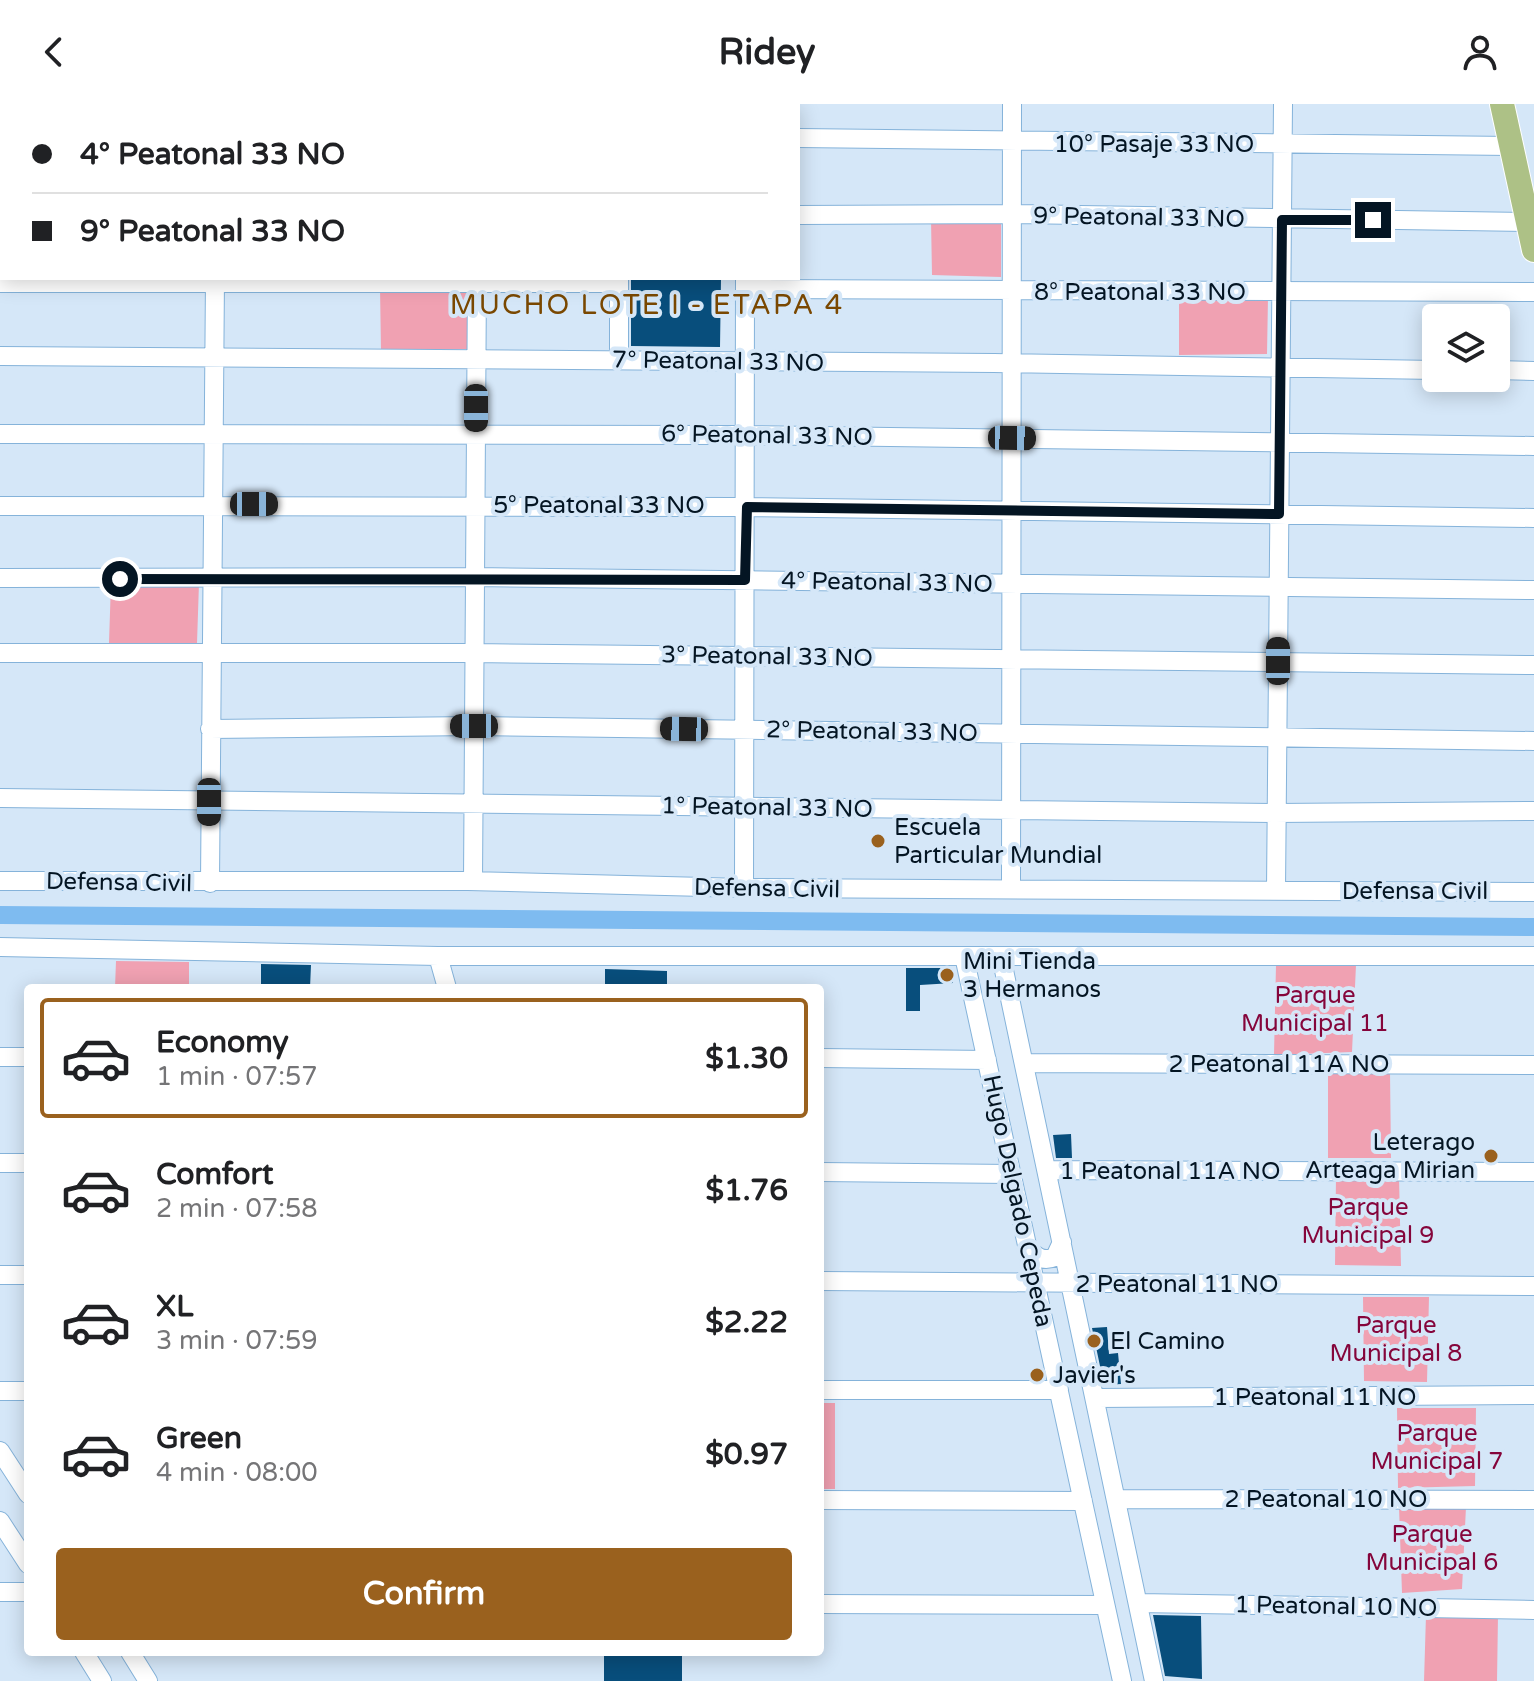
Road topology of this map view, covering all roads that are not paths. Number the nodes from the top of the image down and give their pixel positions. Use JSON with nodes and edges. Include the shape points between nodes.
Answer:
{"nodes":[{"id":1,"x":1012,"y":104,"type":"edge"},
{"id":2,"x":1283,"y":104,"type":"edge"},
{"id":3,"x":1502,"y":104,"type":"edge"},
{"id":4,"x":800,"y":138,"type":"edge"},
{"id":5,"x":1013,"y":143,"type":"junction"},
{"id":6,"x":1282,"y":145,"type":"junction"},
{"id":7,"x":1511,"y":146,"type":"junction"},
{"id":8,"x":1014,"y":214,"type":"junction"},
{"id":9,"x":800,"y":215,"type":"edge"},
{"id":10,"x":1282,"y":220,"type":"junction"},
{"id":11,"x":1528,"y":222,"type":"junction"},
{"id":12,"x":1534,"y":250,"type":"edge"},
{"id":13,"x":161,"y":280,"type":"edge"},
{"id":14,"x":215,"y":280,"type":"edge"},
{"id":15,"x":477,"y":280,"type":"edge"},
{"id":16,"x":619,"y":281,"type":"edge"},
{"id":17,"x":0,"y":283,"type":"edge"},
{"id":18,"x":745,"y":283,"type":"edge"},
{"id":19,"x":1013,"y":292,"type":"junction"},
{"id":20,"x":1281,"y":292,"type":"junction"},
{"id":21,"x":1534,"y":292,"type":"edge"},
{"id":22,"x":0,"y":356,"type":"edge"},
{"id":23,"x":214,"y":357,"type":"junction"},
{"id":24,"x":476,"y":359,"type":"junction"},
{"id":25,"x":619,"y":360,"type":"junction"},
{"id":26,"x":745,"y":361,"type":"junction"},
{"id":27,"x":1013,"y":364,"type":"junction"},
{"id":28,"x":1281,"y":368,"type":"junction"},
{"id":29,"x":1422,"y":370,"type":"edge"},
{"id":30,"x":1510,"y":370,"type":"edge"},
{"id":31,"x":1534,"y":371,"type":"edge"},
{"id":32,"x":213,"y":431,"type":"junction"},
{"id":33,"x":476,"y":433,"type":"junction"},
{"id":34,"x":0,"y":434,"type":"edge"},
{"id":35,"x":745,"y":435,"type":"junction"},
{"id":36,"x":1012,"y":438,"type":"junction"},
{"id":37,"x":1280,"y":442,"type":"junction"},
{"id":38,"x":1534,"y":446,"type":"edge"},
{"id":39,"x":213,"y":504,"type":"junction"},
{"id":40,"x":475,"y":504,"type":"junction"},
{"id":41,"x":0,"y":506,"type":"edge"},
{"id":42,"x":747,"y":507,"type":"junction"},
{"id":43,"x":1012,"y":511,"type":"junction"},
{"id":44,"x":1279,"y":514,"type":"junction"},
{"id":45,"x":1534,"y":518,"type":"edge"},
{"id":46,"x":475,"y":577,"type":"junction"},
{"id":47,"x":0,"y":578,"type":"edge"},
{"id":48,"x":211,"y":579,"type":"junction"},
{"id":49,"x":745,"y":580,"type":"junction"},
{"id":50,"x":1012,"y":583,"type":"junction"},
{"id":51,"x":1279,"y":587,"type":"junction"},
{"id":52,"x":1534,"y":590,"type":"edge"},
{"id":53,"x":0,"y":653,"type":"edge"},
{"id":54,"x":474,"y":653,"type":"junction"},
{"id":55,"x":212,"y":655,"type":"junction"},
{"id":56,"x":745,"y":655,"type":"junction"},
{"id":57,"x":1012,"y":658,"type":"junction"},
{"id":58,"x":1278,"y":661,"type":"junction"},
{"id":59,"x":1534,"y":665,"type":"edge"},
{"id":60,"x":474,"y":726,"type":"junction"},
{"id":61,"x":210,"y":729,"type":"junction"},
{"id":62,"x":745,"y":729,"type":"junction"},
{"id":63,"x":1011,"y":733,"type":"junction"},
{"id":64,"x":1278,"y":737,"type":"junction"},
{"id":65,"x":1534,"y":741,"type":"edge"},
{"id":66,"x":0,"y":798,"type":"edge"},
{"id":67,"x":209,"y":802,"type":"junction"},
{"id":68,"x":473,"y":803,"type":"junction"},
{"id":69,"x":744,"y":807,"type":"junction"},
{"id":70,"x":1011,"y":810,"type":"junction"},
{"id":71,"x":1534,"y":811,"type":"edge"},
{"id":72,"x":1276,"y":813,"type":"junction"},
{"id":73,"x":0,"y":881,"type":"edge"},
{"id":74,"x":473,"y":881,"type":"junction"},
{"id":75,"x":210,"y":883,"type":"junction"},
{"id":76,"x":744,"y":888,"type":"junction"},
{"id":77,"x":1011,"y":889,"type":"junction"},
{"id":78,"x":1276,"y":891,"type":"junction"},
{"id":79,"x":1534,"y":892,"type":"edge"},
{"id":80,"x":0,"y":947,"type":"edge"},
{"id":81,"x":438,"y":956,"type":"junction"},
{"id":82,"x":964,"y":956,"type":"junction"},
{"id":83,"x":1001,"y":956,"type":"junction"},
{"id":84,"x":1534,"y":956,"type":"edge"},
{"id":85,"x":446,"y":984,"type":"edge"},
{"id":86,"x":0,"y":1057,"type":"edge"},
{"id":87,"x":24,"y":1057,"type":"edge"},
{"id":88,"x":824,"y":1058,"type":"edge"},
{"id":89,"x":987,"y":1060,"type":"junction"},
{"id":90,"x":1024,"y":1063,"type":"junction"},
{"id":91,"x":1534,"y":1065,"type":"edge"},
{"id":92,"x":0,"y":1163,"type":"edge"},
{"id":93,"x":24,"y":1163,"type":"edge"},
{"id":94,"x":1047,"y":1170,"type":"junction"},
{"id":95,"x":824,"y":1172,"type":"edge"},
{"id":96,"x":1534,"y":1172,"type":"edge"},
{"id":97,"x":1011,"y":1174,"type":"junction"},
{"id":98,"x":1062,"y":1242,"type":"junction"},
{"id":99,"x":1028,"y":1248,"type":"junction"},
{"id":100,"x":0,"y":1275,"type":"edge"},
{"id":101,"x":24,"y":1275,"type":"edge"},
{"id":102,"x":824,"y":1281,"type":"edge"},
{"id":103,"x":1035,"y":1283,"type":"junction"},
{"id":104,"x":1071,"y":1283,"type":"junction"},
{"id":105,"x":1534,"y":1286,"type":"edge"},
{"id":106,"x":1079,"y":1317,"type":"junction"},
{"id":107,"x":1045,"y":1326,"type":"junction"},
{"id":108,"x":824,"y":1390,"type":"edge"},
{"id":109,"x":1059,"y":1390,"type":"junction"},
{"id":110,"x":0,"y":1391,"type":"edge"},
{"id":111,"x":24,"y":1391,"type":"edge"},
{"id":112,"x":1534,"y":1395,"type":"edge"},
{"id":113,"x":1096,"y":1398,"type":"junction"},
{"id":114,"x":0,"y":1451,"type":"edge"},
{"id":115,"x":24,"y":1488,"type":"edge"},
{"id":116,"x":1118,"y":1499,"type":"junction"},
{"id":117,"x":824,"y":1500,"type":"edge"},
{"id":118,"x":1534,"y":1500,"type":"edge"},
{"id":119,"x":1083,"y":1501,"type":"junction"},
{"id":120,"x":0,"y":1521,"type":"edge"},
{"id":121,"x":24,"y":1558,"type":"edge"},
{"id":122,"x":0,"y":1592,"type":"edge"},
{"id":123,"x":24,"y":1592,"type":"edge"},
{"id":124,"x":1139,"y":1603,"type":"junction"},
{"id":125,"x":824,"y":1604,"type":"edge"},
{"id":126,"x":1105,"y":1605,"type":"junction"},
{"id":127,"x":1534,"y":1610,"type":"edge"},
{"id":128,"x":86,"y":1656,"type":"edge"},
{"id":129,"x":134,"y":1665,"type":"edge"},
{"id":130,"x":102,"y":1681,"type":"edge"},
{"id":131,"x":148,"y":1681,"type":"edge"},
{"id":132,"x":1122,"y":1681,"type":"edge"},
{"id":133,"x":1154,"y":1681,"type":"edge"}],
"edges":[{"from":1,"to":5,"type":"street"},
{"from":2,"to":6,"type":"street"},
{"from":3,"to":7,"type":"main road"},
{"from":4,"to":5,"type":"street","name":"10° Pasaje 33 NO"},
{"from":5,"to":6,"type":"street","name":"10° Pasaje 33 NO"},
{"from":5,"to":8,"type":"street"},
{"from":6,"to":7,"type":"street","name":"10° Pasaje 33 NO"},
{"from":6,"to":10,"type":"street"},
{"from":7,"to":11,"type":"main road"},
{"from":8,"to":9,"type":"street","name":"9° Peatonal 33 NO"},
{"from":8,"to":10,"type":"street","name":"9° Peatonal 33 NO"},
{"from":8,"to":19,"type":"street"},
{"from":10,"to":11,"type":"street","name":"9° Peatonal 33 NO"},
{"from":10,"to":20,"type":"street"},
{"from":11,"to":12,"type":"main road"},
{"from":13,"to":17,"type":"street"},
{"from":14,"to":23,"type":"street"},
{"from":15,"to":16,"type":"street"},
{"from":15,"to":24,"type":"street"},
{"from":16,"to":25,"type":"street"},
{"from":18,"to":19,"type":"street","name":"8° Peatonal 33 NO"},
{"from":18,"to":26,"type":"street"},
{"from":19,"to":20,"type":"street","name":"8° Peatonal 33 NO"},
{"from":19,"to":27,"type":"street"},
{"from":20,"to":21,"type":"street","name":"8° Peatonal 33 NO"},
{"from":20,"to":28,"type":"street"},
{"from":22,"to":23,"type":"street","name":"7° Peatonal 33 NO"},
{"from":23,"to":24,"type":"street","name":"7° Peatonal 33 NO"},
{"from":23,"to":32,"type":"street"},
{"from":24,"to":25,"type":"street","name":"7° Peatonal 33 NO"},
{"from":24,"to":33,"type":"street"},
{"from":25,"to":26,"type":"street","name":"7° Peatonal 33 NO"},
{"from":26,"to":27,"type":"street","name":"7° Peatonal 33 NO"},
{"from":26,"to":35,"type":"street"},
{"from":27,"to":28,"type":"street","name":"7° Peatonal 33 NO"},
{"from":27,"to":36,"type":"street"},
{"from":28,"to":29,"type":"street","name":"7° Peatonal 33 NO"},
{"from":28,"to":37,"type":"street"},
{"from":30,"to":31,"type":"street"},
{"from":32,"to":33,"type":"street","name":"6° Peatonal 33 NO"},
{"from":32,"to":34,"type":"street","name":"6° Peatonal 33 NO"},
{"from":32,"to":39,"type":"street"},
{"from":33,"to":35,"type":"street","name":"6° Peatonal 33 NO"},
{"from":33,"to":40,"type":"street"},
{"from":35,"to":36,"type":"street","name":"6° Peatonal 33 NO"},
{"from":35,"to":42,"type":"street"},
{"from":36,"to":37,"type":"street","name":"6° Peatonal 33 NO"},
{"from":36,"to":43,"type":"street"},
{"from":37,"to":38,"type":"street","name":"6° Peatonal 33 NO"},
{"from":37,"to":44,"type":"street"},
{"from":39,"to":40,"type":"street","name":"5° Peatonal 33 NO"},
{"from":39,"to":41,"type":"street","name":"5° Peatonal 33 NO"},
{"from":39,"to":48,"type":"street"},
{"from":40,"to":42,"type":"street","name":"5° Peatonal 33 NO"},
{"from":40,"to":46,"type":"street"},
{"from":42,"to":43,"type":"street","name":"5° Peatonal 33 NO"},
{"from":42,"to":49,"type":"street"},
{"from":43,"to":44,"type":"street","name":"5° Peatonal 33 NO"},
{"from":43,"to":50,"type":"street"},
{"from":44,"to":45,"type":"street","name":"5° Peatonal 33 NO"},
{"from":44,"to":51,"type":"street"},
{"from":46,"to":48,"type":"street","name":"4° Peatonal 33 NO"},
{"from":46,"to":49,"type":"street","name":"4° Peatonal 33 NO"},
{"from":46,"to":54,"type":"street"},
{"from":47,"to":48,"type":"street","name":"4° Peatonal 33 NO"},
{"from":48,"to":55,"type":"street"},
{"from":49,"to":50,"type":"street","name":"4° Peatonal 33 NO"},
{"from":49,"to":56,"type":"street"},
{"from":50,"to":51,"type":"street","name":"4° Peatonal 33 NO"},
{"from":50,"to":57,"type":"street"},
{"from":51,"to":52,"type":"street","name":"4° Peatonal 33 NO"},
{"from":51,"to":58,"type":"street"},
{"from":53,"to":55,"type":"street","name":"3° Peatonal 33 NO"},
{"from":54,"to":55,"type":"street","name":"3° Peatonal 33 NO"},
{"from":54,"to":56,"type":"street","name":"3° Peatonal 33 NO"},
{"from":54,"to":60,"type":"street"},
{"from":55,"to":61,"type":"street"},
{"from":56,"to":57,"type":"street","name":"3° Peatonal 33 NO"},
{"from":56,"to":62,"type":"street"},
{"from":57,"to":58,"type":"street","name":"3° Peatonal 33 NO"},
{"from":57,"to":63,"type":"street"},
{"from":58,"to":59,"type":"street","name":"3° Peatonal 33 NO"},
{"from":58,"to":64,"type":"street"},
{"from":60,"to":61,"type":"street","name":"2° Peatonal 33 NO"},
{"from":60,"to":62,"type":"street","name":"2° Peatonal 33 NO"},
{"from":60,"to":68,"type":"street"},
{"from":61,"to":67,"type":"street"},
{"from":62,"to":63,"type":"street","name":"2° Peatonal 33 NO"},
{"from":62,"to":69,"type":"street"},
{"from":63,"to":64,"type":"street","name":"2° Peatonal 33 NO"},
{"from":63,"to":70,"type":"street"},
{"from":64,"to":65,"type":"street","name":"2° Peatonal 33 NO"},
{"from":64,"to":72,"type":"street"},
{"from":66,"to":67,"type":"street","name":"1° Peatonal 33 NO"},
{"from":67,"to":68,"type":"street","name":"1° Peatonal 33 NO"},
{"from":67,"to":75,"type":"street"},
{"from":68,"to":69,"type":"street","name":"1° Peatonal 33 NO"},
{"from":68,"to":74,"type":"street"},
{"from":69,"to":70,"type":"street","name":"1° Peatonal 33 NO"},
{"from":69,"to":76,"type":"street"},
{"from":70,"to":72,"type":"street","name":"1° Peatonal 33 NO"},
{"from":70,"to":77,"type":"street"},
{"from":71,"to":72,"type":"street","name":"1° Peatonal 33 NO"},
{"from":72,"to":78,"type":"street"},
{"from":73,"to":75,"type":"street","name":"Defensa Civil"},
{"from":74,"to":75,"type":"street","name":"Defensa Civil"},
{"from":74,"to":76,"type":"street","name":"Defensa Civil"},
{"from":76,"to":77,"type":"street","name":"Defensa Civil"},
{"from":77,"to":78,"type":"street","name":"Defensa Civil"},
{"from":78,"to":79,"type":"street","name":"Defensa Civil"},
{"from":80,"to":81,"type":"street"},
{"from":81,"to":82,"type":"street"},
{"from":81,"to":85,"type":"street"},
{"from":82,"to":83,"type":"street"},
{"from":82,"to":89,"type":"street","name":"Hugo Delgado Cepeda"},
{"from":83,"to":84,"type":"street"},
{"from":83,"to":90,"type":"street","name":"Hugo Delgado Cepeda"},
{"from":86,"to":87,"type":"street"},
{"from":88,"to":89,"type":"street"},
{"from":89,"to":97,"type":"street","name":"Hugo Delgado Cepeda"},
{"from":90,"to":91,"type":"street","name":"2 Peatonal 11A NO"},
{"from":90,"to":94,"type":"street","name":"Hugo Delgado Cepeda"},
{"from":92,"to":93,"type":"street"},
{"from":94,"to":96,"type":"street","name":"1 Peatonal 11A NO"},
{"from":94,"to":98,"type":"street","name":"Hugo Delgado Cepeda"},
{"from":95,"to":97,"type":"street"},
{"from":97,"to":99,"type":"street","name":"Hugo Delgado Cepeda"},
{"from":98,"to":99,"type":"street","via":[[1049,1259],[1035,1257]]},
{"from":98,"to":104,"type":"street","name":"Hugo Delgado Cepeda"},
{"from":99,"to":103,"type":"street","name":"Hugo Delgado Cepeda"},
{"from":100,"to":101,"type":"street"},
{"from":102,"to":103,"type":"street","name":"2 Peatonal 11 NO"},
{"from":103,"to":104,"type":"street","name":"2 Peatonal 11 NO"},
{"from":103,"to":107,"type":"street","name":"Hugo Delgado Cepeda"},
{"from":104,"to":105,"type":"street","name":"2 Peatonal 11 NO"},
{"from":104,"to":106,"type":"street","name":"Hugo Delgado Cepeda"},
{"from":106,"to":107,"type":"street","via":[[1057,1308]]},
{"from":106,"to":113,"type":"street","name":"Hugo Delgado Cepeda"},
{"from":107,"to":109,"type":"street","name":"Hugo Delgado Cepeda"},
{"from":108,"to":109,"type":"street"},
{"from":109,"to":119,"type":"street","name":"Hugo Delgado Cepeda"},
{"from":110,"to":111,"type":"street"},
{"from":112,"to":113,"type":"street","name":"1 Peatonal 11 NO"},
{"from":113,"to":116,"type":"street","name":"Hugo Delgado Cepeda"},
{"from":114,"to":115,"type":"street"},
{"from":116,"to":118,"type":"street","name":"2 Peatonal 10 NO"},
{"from":116,"to":124,"type":"street","name":"Hugo Delgado Cepeda"},
{"from":117,"to":119,"type":"street"},
{"from":119,"to":126,"type":"street","name":"Hugo Delgado Cepeda"},
{"from":120,"to":121,"type":"street"},
{"from":122,"to":123,"type":"street"},
{"from":124,"to":127,"type":"street","name":"1 Peatonal 10 NO"},
{"from":124,"to":133,"type":"street","name":"Hugo Delgado Cepeda"},
{"from":125,"to":126,"type":"street"},
{"from":126,"to":132,"type":"street","name":"Hugo Delgado Cepeda"},
{"from":128,"to":130,"type":"street"},
{"from":129,"to":131,"type":"street"}]}
